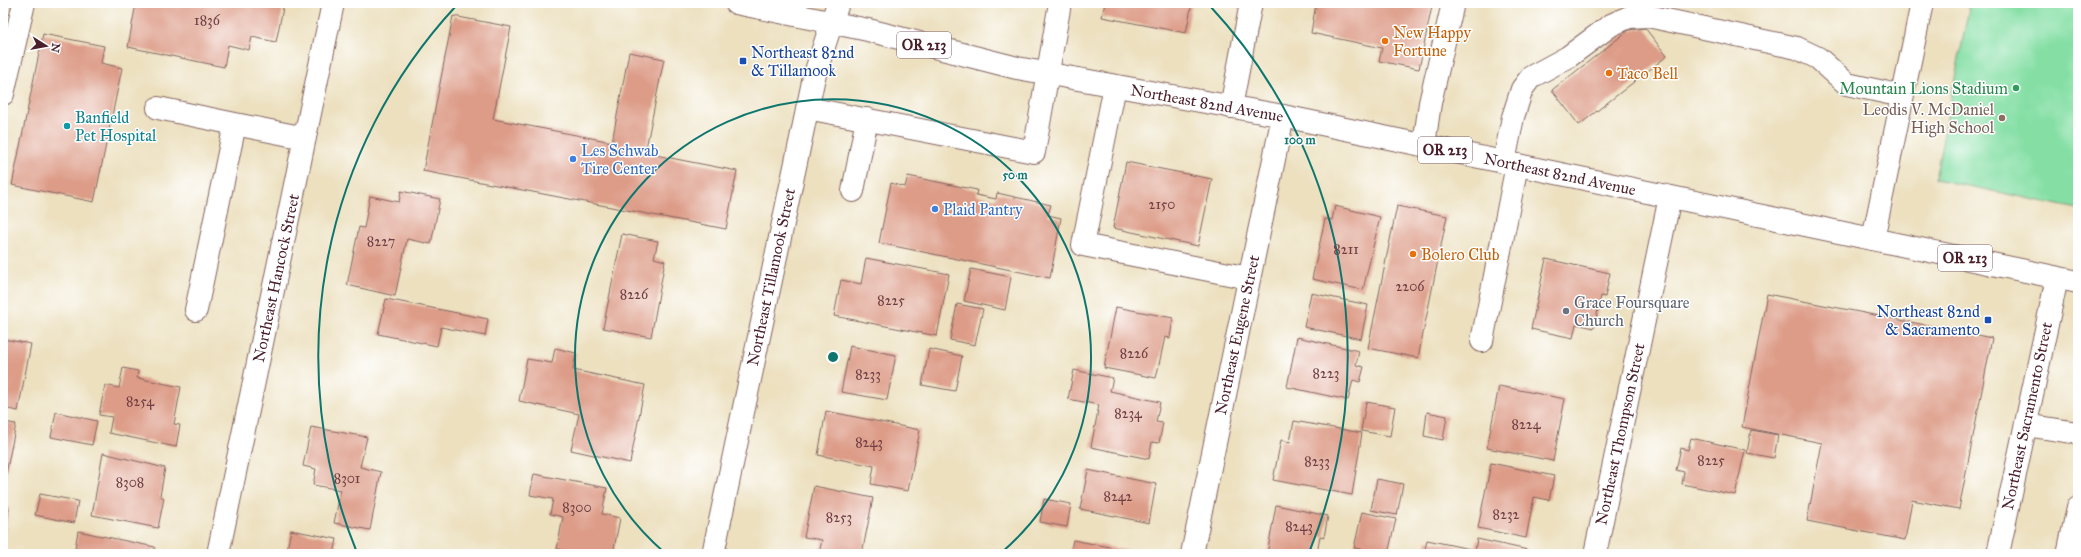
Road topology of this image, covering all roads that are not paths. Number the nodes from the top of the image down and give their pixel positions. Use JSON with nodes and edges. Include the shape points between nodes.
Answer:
{"nodes":[{"id":1,"x":24,"y":3,"type":"edge"},
{"id":2,"x":333,"y":3,"type":"edge"},
{"id":3,"x":736,"y":3,"type":"edge"},
{"id":4,"x":1060,"y":3,"type":"edge"},
{"id":5,"x":1251,"y":3,"type":"edge"},
{"id":6,"x":1453,"y":3,"type":"edge"},
{"id":7,"x":1922,"y":3,"type":"edge"},
{"id":8,"x":834,"y":13,"type":"edge"},
{"id":9,"x":1049,"y":74,"type":"junction"},
{"id":10,"x":1115,"y":86,"type":"junction"},
{"id":11,"x":3,"y":94,"type":"edge"},
{"id":12,"x":1902,"y":96,"type":"junction"},
{"id":13,"x":1232,"y":107,"type":"junction"},
{"id":14,"x":158,"y":108,"type":"dead end"},
{"id":15,"x":807,"y":108,"type":"junction"},
{"id":16,"x":1283,"y":116,"type":"junction"},
{"id":17,"x":868,"y":119,"type":"junction"},
{"id":18,"x":235,"y":124,"type":"junction"},
{"id":19,"x":305,"y":138,"type":"junction"},
{"id":20,"x":1424,"y":146,"type":"junction"},
{"id":21,"x":1510,"y":164,"type":"junction"},
{"id":22,"x":853,"y":191,"type":"dead end"},
{"id":23,"x":1670,"y":197,"type":"junction"},
{"id":24,"x":1873,"y":239,"type":"junction"},
{"id":25,"x":1249,"y":278,"type":"junction"},
{"id":26,"x":2057,"y":278,"type":"junction"},
{"id":27,"x":2078,"y":282,"type":"edge"},
{"id":28,"x":196,"y":310,"type":"dead end"},
{"id":29,"x":1482,"y":341,"type":"dead end"},
{"id":30,"x":2026,"y":425,"type":"junction"},
{"id":31,"x":2078,"y":433,"type":"edge"},
{"id":32,"x":2078,"y":506,"type":"edge"},
{"id":33,"x":218,"y":554,"type":"edge"},
{"id":34,"x":712,"y":554,"type":"edge"},
{"id":35,"x":1192,"y":554,"type":"edge"},
{"id":36,"x":1595,"y":554,"type":"edge"},
{"id":37,"x":1998,"y":554,"type":"edge"},
{"id":38,"x":2068,"y":554,"type":"edge"}],
"edges":[{"from":1,"to":11,"type":"street"},
{"from":2,"to":19,"type":"street","name":"Northeast Hancock Street"},
{"from":3,"to":8,"type":"street","name":"Northeast 82nd Avenue","number":"OR 213"},
{"from":4,"to":9,"type":"street"},
{"from":5,"to":13,"type":"street"},
{"from":6,"to":20,"type":"street","via":[[1430,103]]},
{"from":7,"to":12,"type":"street"},
{"from":8,"to":9,"type":"street","name":"Northeast 82nd Avenue","number":"OR 213","via":[[1017,68]]},
{"from":8,"to":15,"type":"street","name":"Northeast Tillamook Street"},
{"from":9,"to":10,"type":"street","name":"Northeast 82nd Avenue","number":"OR 213"},
{"from":9,"to":17,"type":"street","via":[[1034,152]]},
{"from":10,"to":13,"type":"street","name":"Northeast 82nd Avenue","number":"OR 213"},
{"from":10,"to":25,"type":"street","via":[[1083,245]]},
{"from":12,"to":21,"type":"street","via":[[1847,84],[1818,58],[1797,48],[1648,16],[1629,17],[1612,25],[1568,57],[1532,77],[1522,89]]},
{"from":12,"to":24,"type":"street"},
{"from":13,"to":16,"type":"street","name":"Northeast 82nd Avenue","number":"OR 213"},
{"from":14,"to":18,"type":"street"},
{"from":15,"to":17,"type":"street"},
{"from":15,"to":34,"type":"street","name":"Northeast Tillamook Street"},
{"from":16,"to":20,"type":"street","name":"Northeast 82nd Avenue","number":"OR 213"},
{"from":16,"to":25,"type":"street","name":"Northeast Eugene Street"},
{"from":17,"to":22,"type":"street"},
{"from":18,"to":19,"type":"street"},
{"from":18,"to":28,"type":"street"},
{"from":19,"to":33,"type":"street","name":"Northeast Hancock Street"},
{"from":20,"to":21,"type":"street","name":"Northeast 82nd Avenue","number":"OR 213"},
{"from":21,"to":23,"type":"street","name":"Northeast 82nd Avenue","number":"OR 213"},
{"from":21,"to":29,"type":"street"},
{"from":23,"to":24,"type":"street","name":"Northeast 82nd Avenue","number":"OR 213"},
{"from":23,"to":36,"type":"street","name":"Northeast Thompson Street"},
{"from":24,"to":26,"type":"street","name":"Northeast 82nd Avenue","number":"OR 213"},
{"from":25,"to":35,"type":"street","name":"Northeast Eugene Street"},
{"from":26,"to":27,"type":"street","name":"Northeast 82nd Avenue","number":"OR 213"},
{"from":26,"to":30,"type":"street","name":"Northeast Sacramento Street"},
{"from":30,"to":31,"type":"street"},
{"from":30,"to":37,"type":"street","name":"Northeast Sacramento Street"},
{"from":32,"to":38,"type":"street"}]}
